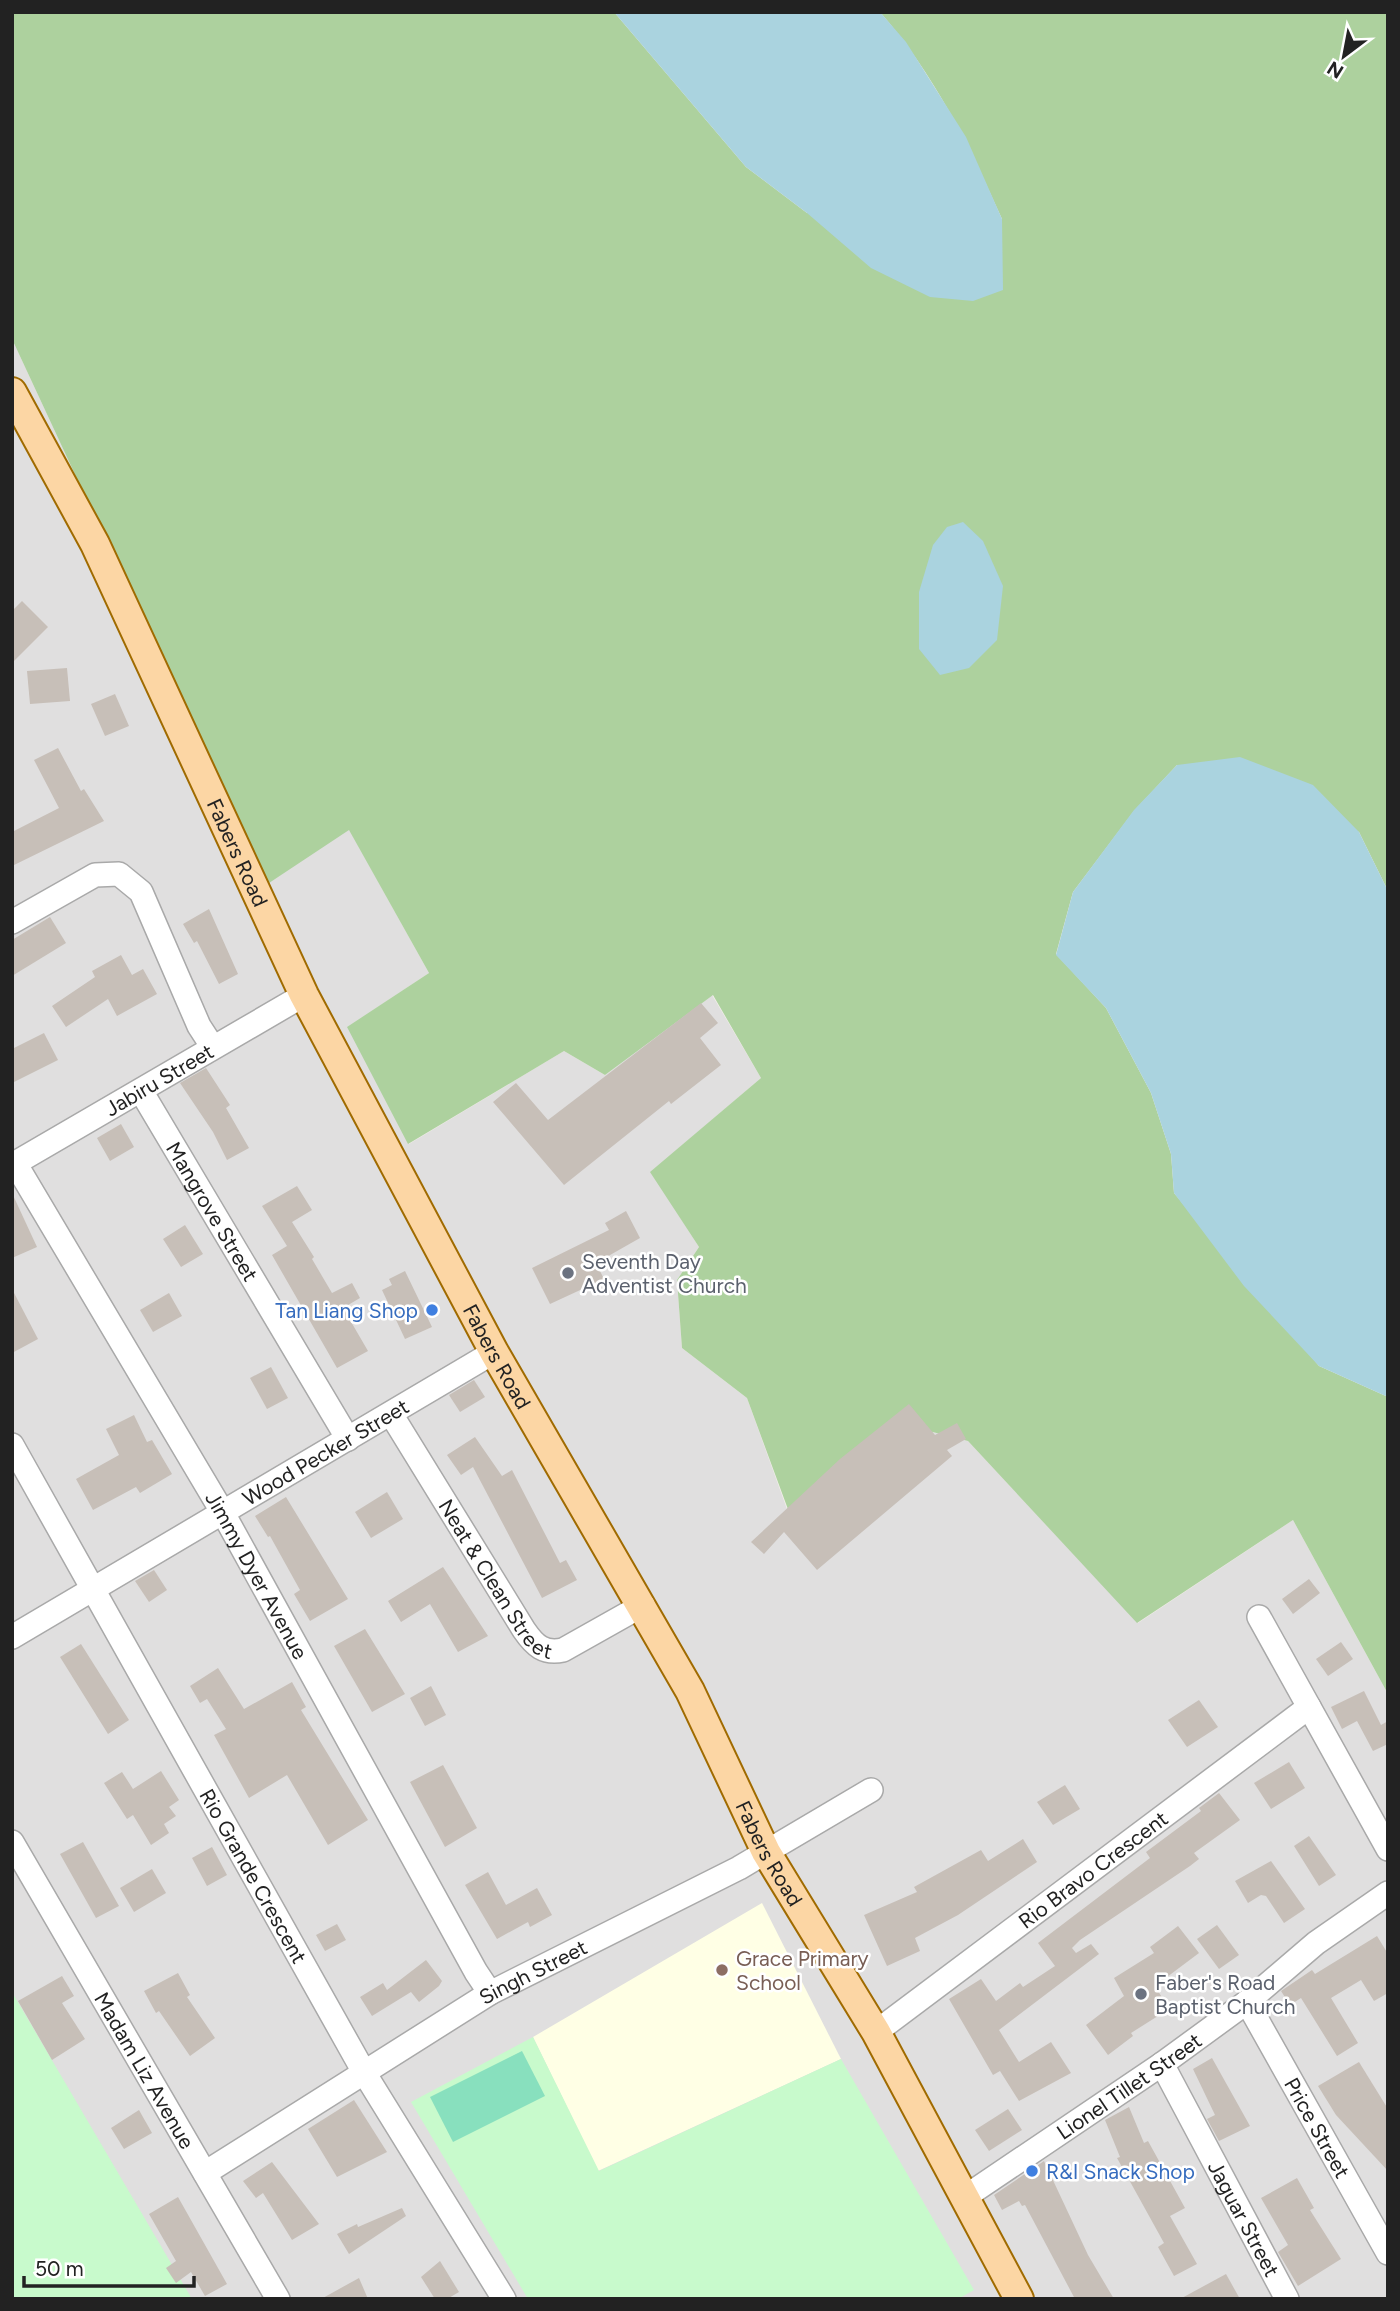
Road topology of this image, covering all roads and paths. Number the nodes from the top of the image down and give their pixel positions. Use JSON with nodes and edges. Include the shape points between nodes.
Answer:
{"nodes":[{"id":1,"x":12,"y":392,"type":"edge"},
{"id":2,"x":12,"y":922,"type":"edge"},
{"id":3,"x":304,"y":995,"type":"junction"},
{"id":4,"x":212,"y":1046,"type":"junction"},
{"id":5,"x":141,"y":1091,"type":"junction"},
{"id":6,"x":14,"y":1164,"type":"edge"},
{"id":7,"x":494,"y":1352,"type":"junction"},
{"id":8,"x":391,"y":1414,"type":"junction"},
{"id":9,"x":348,"y":1439,"type":"junction"},
{"id":10,"x":12,"y":1445,"type":"edge"},
{"id":11,"x":223,"y":1513,"type":"junction"},
{"id":12,"x":94,"y":1589,"type":"junction"},
{"id":13,"x":643,"y":1605,"type":"junction"},
{"id":14,"x":1259,"y":1617,"type":"dead end"},
{"id":15,"x":12,"y":1637,"type":"edge"},
{"id":16,"x":1308,"y":1707,"type":"junction"},
{"id":17,"x":871,"y":1790,"type":"dead end"},
{"id":18,"x":12,"y":1842,"type":"edge"},
{"id":19,"x":1388,"y":1849,"type":"edge"},
{"id":20,"x":766,"y":1852,"type":"junction"},
{"id":21,"x":1388,"y":1893,"type":"edge"},
{"id":22,"x":491,"y":1993,"type":"junction"},
{"id":23,"x":1247,"y":2001,"type":"junction"},
{"id":24,"x":876,"y":2032,"type":"junction"},
{"id":25,"x":1163,"y":2064,"type":"junction"},
{"id":26,"x":365,"y":2074,"type":"junction"},
{"id":27,"x":205,"y":2173,"type":"junction"},
{"id":28,"x":965,"y":2197,"type":"junction"},
{"id":29,"x":1388,"y":2253,"type":"edge"},
{"id":30,"x":1013,"y":2297,"type":"edge"},
{"id":31,"x":278,"y":2299,"type":"edge"},
{"id":32,"x":504,"y":2299,"type":"edge"},
{"id":33,"x":1287,"y":2299,"type":"edge"}],
"edges":[{"from":1,"to":3,"type":"main road","name":"Fabers Road","via":[[95,544]]},
{"from":2,"to":4,"type":"street","via":[[95,875],[119,874],[141,892]]},
{"from":3,"to":4,"type":"street","name":"Jabiru Street"},
{"from":3,"to":7,"type":"main road","name":"Fabers Road"},
{"from":4,"to":5,"type":"street","name":"Jabiru Street"},
{"from":5,"to":6,"type":"street","name":"Jabiru Street"},
{"from":5,"to":9,"type":"street","name":"Mangrove Street"},
{"from":6,"to":11,"type":"street","name":"Jimmy Dyer Avenue"},
{"from":7,"to":8,"type":"street","name":"Wood Pecker Street"},
{"from":7,"to":13,"type":"main road","name":"Fabers Road"},
{"from":8,"to":9,"type":"street","name":"Wood Pecker Street"},
{"from":8,"to":13,"type":"street","name":"Neat & Clean Street","via":[[524,1630],[540,1648],[563,1650]]},
{"from":9,"to":11,"type":"street","name":"Wood Pecker Street"},
{"from":10,"to":12,"type":"street","name":"Rio Grande Crescent"},
{"from":11,"to":12,"type":"street","name":"Wood Pecker Street"},
{"from":11,"to":22,"type":"street","name":"Jimmy Dyer Avenue"},
{"from":12,"to":15,"type":"street","name":"Wood Pecker Street"},
{"from":12,"to":26,"type":"street","name":"Rio Grande Crescent"},
{"from":13,"to":20,"type":"main road","name":"Fabers Road","via":[[690,1691]]},
{"from":14,"to":16,"type":"street"},
{"from":16,"to":19,"type":"street"},
{"from":16,"to":24,"type":"street","name":"Rio Bravo Crescent"},
{"from":17,"to":20,"type":"street","name":"Singh Street"},
{"from":18,"to":27,"type":"street","name":"Madam Liz Avenue"},
{"from":20,"to":22,"type":"street","name":"Singh Street"},
{"from":20,"to":24,"type":"main road","name":"Fabers Road"},
{"from":21,"to":23,"type":"street","name":"Lionel Tillet Street","via":[[1315,1943]]},
{"from":22,"to":26,"type":"street","name":"Singh Street"},
{"from":23,"to":25,"type":"street","name":"Lionel Tillet Street"},
{"from":23,"to":29,"type":"street","name":"Price Street"},
{"from":24,"to":28,"type":"main road","name":"Fabers Road"},
{"from":25,"to":28,"type":"street","name":"Lionel Tillet Street"},
{"from":25,"to":33,"type":"street","name":"Jaguar Street"},
{"from":26,"to":27,"type":"street","name":"Singh Street"},
{"from":26,"to":32,"type":"street","name":"Rio Grande Crescent"},
{"from":27,"to":31,"type":"street","name":"Madam Liz Avenue"},
{"from":28,"to":30,"type":"main road","name":"Fabers Road"}]}
